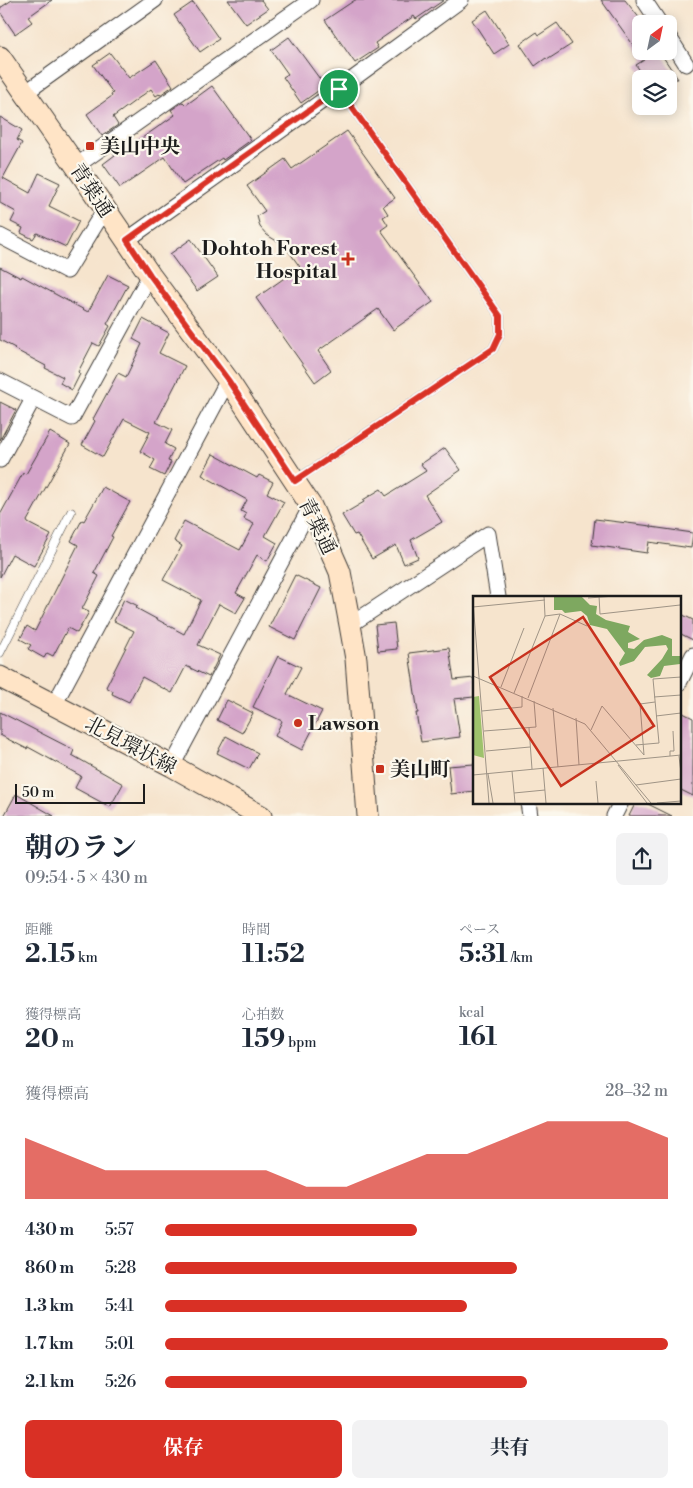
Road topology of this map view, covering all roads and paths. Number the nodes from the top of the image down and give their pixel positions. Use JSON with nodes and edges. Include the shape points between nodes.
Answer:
{"nodes":[{"id":1,"x":155,"y":0,"type":"edge"},
{"id":2,"x":311,"y":0,"type":"edge"},
{"id":3,"x":461,"y":0,"type":"edge"},
{"id":4,"x":644,"y":0,"type":"edge"},
{"id":5,"x":654,"y":15,"type":"edge"},
{"id":6,"x":678,"y":51,"type":"edge"},
{"id":7,"x":0,"y":57,"type":"edge"},
{"id":8,"x":686,"y":64,"type":"dead end"},
{"id":9,"x":339,"y":89,"type":"junction"},
{"id":10,"x":26,"y":93,"type":"junction"},
{"id":11,"x":76,"y":166,"type":"junction"},
{"id":12,"x":105,"y":209,"type":"junction"},
{"id":13,"x":0,"y":236,"type":"edge"},
{"id":14,"x":127,"y":240,"type":"junction"},
{"id":15,"x":150,"y":275,"type":"junction"},
{"id":16,"x":228,"y":380,"type":"junction"},
{"id":17,"x":0,"y":381,"type":"edge"},
{"id":18,"x":33,"y":399,"type":"junction"},
{"id":19,"x":0,"y":460,"type":"edge"},
{"id":20,"x":295,"y":481,"type":"junction"},
{"id":21,"x":311,"y":506,"type":"junction"},
{"id":22,"x":71,"y":512,"type":"dead end"},
{"id":23,"x":498,"y":596,"type":"edge"},
{"id":24,"x":350,"y":625,"type":"junction"},
{"id":25,"x":0,"y":653,"type":"edge"},
{"id":26,"x":693,"y":655,"type":"edge"},
{"id":27,"x":0,"y":677,"type":"edge"},
{"id":28,"x":680,"y":681,"type":"edge"},
{"id":29,"x":54,"y":705,"type":"junction"},
{"id":30,"x":172,"y":766,"type":"junction"},
{"id":31,"x":528,"y":803,"type":"edge"},
{"id":32,"x":620,"y":803,"type":"edge"},
{"id":33,"x":260,"y":816,"type":"edge"},
{"id":34,"x":368,"y":816,"type":"edge"},
{"id":35,"x":530,"y":816,"type":"edge"},
{"id":36,"x":614,"y":816,"type":"edge"}],
"edges":[{"from":1,"to":10,"type":"street"},
{"from":2,"to":11,"type":"street"},
{"from":3,"to":9,"type":"street"},
{"from":4,"to":5,"type":"street"},
{"from":6,"to":8,"type":"street"},
{"from":7,"to":10,"type":"street","name":"青葉通"},
{"from":9,"to":14,"type":"street"},
{"from":9,"to":20,"type":"lane","via":[[500,316],[500,334],[493,349]]},
{"from":10,"to":11,"type":"street","name":"青葉通"},
{"from":11,"to":12,"type":"street","name":"青葉通"},
{"from":12,"to":13,"type":"street","via":[[67,271]]},
{"from":12,"to":14,"type":"street","name":"青葉通"},
{"from":14,"to":15,"type":"street","name":"青葉通"},
{"from":15,"to":16,"type":"street","name":"青葉通"},
{"from":15,"to":18,"type":"street","via":[[72,418]]},
{"from":16,"to":20,"type":"street","name":"青葉通"},
{"from":16,"to":29,"type":"street"},
{"from":17,"to":18,"type":"street"},
{"from":18,"to":19,"type":"street"},
{"from":20,"to":21,"type":"street","name":"青葉通"},
{"from":21,"to":24,"type":"street","name":"青葉通","via":[[340,572]]},
{"from":21,"to":30,"type":"street"},
{"from":22,"to":25,"type":"lane"},
{"from":23,"to":24,"type":"street","via":[[488,534]]},
{"from":24,"to":34,"type":"street","name":"青葉通","via":[[356,659]]},
{"from":26,"to":28,"type":"street"},
{"from":27,"to":29,"type":"street","name":"北見環状線"},
{"from":29,"to":30,"type":"street","name":"北見環状線"},
{"from":30,"to":33,"type":"street","name":"北見環状線"},
{"from":31,"to":35,"type":"street"},
{"from":32,"to":36,"type":"street"}]}
